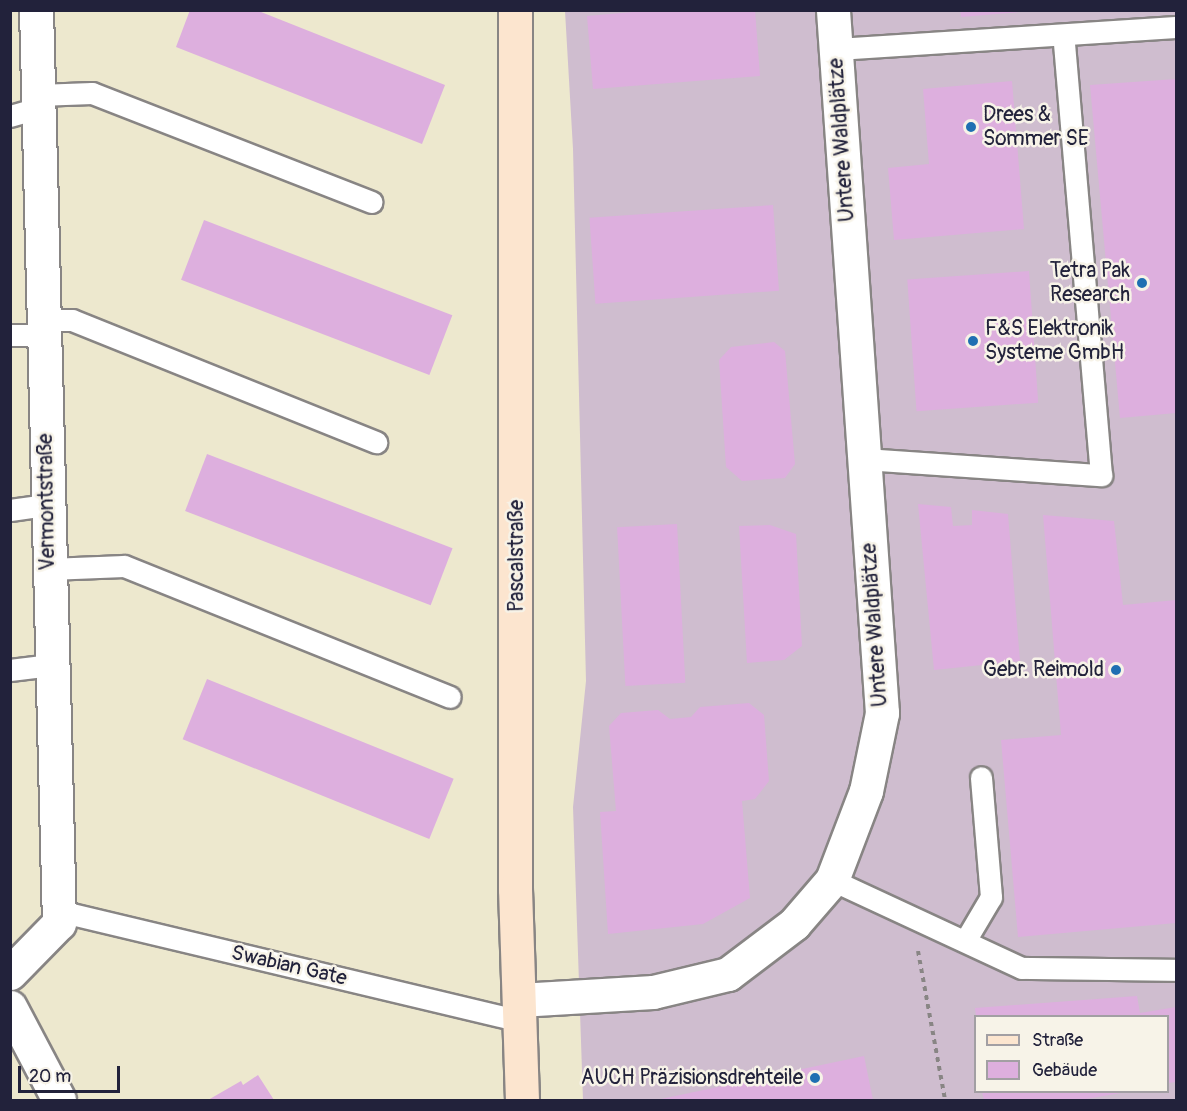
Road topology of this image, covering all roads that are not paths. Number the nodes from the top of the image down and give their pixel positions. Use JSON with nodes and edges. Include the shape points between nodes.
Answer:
{"nodes":[{"id":1,"x":36,"y":10,"type":"edge"},
{"id":2,"x":514,"y":10,"type":"edge"},
{"id":3,"x":833,"y":10,"type":"edge"},
{"id":4,"x":1176,"y":27,"type":"edge"},
{"id":5,"x":1063,"y":36,"type":"junction"},
{"id":6,"x":836,"y":49,"type":"junction"},
{"id":7,"x":29,"y":106,"type":"edge"},
{"id":8,"x":371,"y":202,"type":"dead end"},
{"id":9,"x":43,"y":327,"type":"junction"},
{"id":10,"x":10,"y":335,"type":"edge"},
{"id":11,"x":376,"y":442,"type":"dead end"},
{"id":12,"x":864,"y":459,"type":"junction"},
{"id":13,"x":47,"y":505,"type":"junction"},
{"id":14,"x":10,"y":510,"type":"edge"},
{"id":15,"x":49,"y":569,"type":"junction"},
{"id":16,"x":51,"y":665,"type":"junction"},
{"id":17,"x":10,"y":670,"type":"edge"},
{"id":18,"x":450,"y":697,"type":"dead end"},
{"id":19,"x":981,"y":777,"type":"dead end"},
{"id":20,"x":832,"y":880,"type":"junction"},
{"id":21,"x":59,"y":910,"type":"junction"},
{"id":22,"x":965,"y":941,"type":"junction"},
{"id":23,"x":1176,"y":970,"type":"edge"},
{"id":24,"x":10,"y":973,"type":"edge"},
{"id":25,"x":10,"y":1007,"type":"edge"},
{"id":26,"x":519,"y":1010,"type":"junction"},
{"id":27,"x":59,"y":1101,"type":"edge"},
{"id":28,"x":522,"y":1101,"type":"edge"}],
"edges":[{"from":1,"to":7,"type":"street","name":"Vermontstraße"},
{"from":2,"to":26,"type":"street","name":"Pascalstraße","via":[[515,889]]},
{"from":3,"to":6,"type":"street","name":"Untere Waldplätze"},
{"from":4,"to":5,"type":"lane"},
{"from":5,"to":6,"type":"lane"},
{"from":5,"to":12,"type":"lane","via":[[1101,476]]},
{"from":6,"to":12,"type":"street","name":"Untere Waldplätze"},
{"from":7,"to":8,"type":"lane","via":[[92,93]]},
{"from":7,"to":9,"type":"street","name":"Vermontstraße"},
{"from":9,"to":10,"type":"lane"},
{"from":9,"to":11,"type":"lane","via":[[72,320]]},
{"from":9,"to":13,"type":"street","name":"Vermontstraße"},
{"from":12,"to":20,"type":"street","name":"Untere Waldplätze","via":[[882,713],[866,792]]},
{"from":13,"to":14,"type":"lane"},
{"from":13,"to":15,"type":"street","name":"Vermontstraße"},
{"from":15,"to":16,"type":"street","name":"Vermontstraße"},
{"from":15,"to":18,"type":"lane","via":[[124,566]]},
{"from":16,"to":17,"type":"lane"},
{"from":16,"to":21,"type":"street","name":"Vermontstraße"},
{"from":19,"to":22,"type":"lane","via":[[991,897]]},
{"from":20,"to":22,"type":"lane"},
{"from":20,"to":26,"type":"street","name":"Untere Waldplätze","via":[[794,924],[728,974],[653,992]]},
{"from":21,"to":24,"type":"street","name":"Vermontstraße","via":[[59,923],[27,960]]},
{"from":21,"to":26,"type":"lane","name":"Swabian Gate"},
{"from":22,"to":23,"type":"lane","via":[[1023,968]]},
{"from":25,"to":27,"type":"street"},
{"from":26,"to":28,"type":"street","name":"Pascalstraße"}]}
